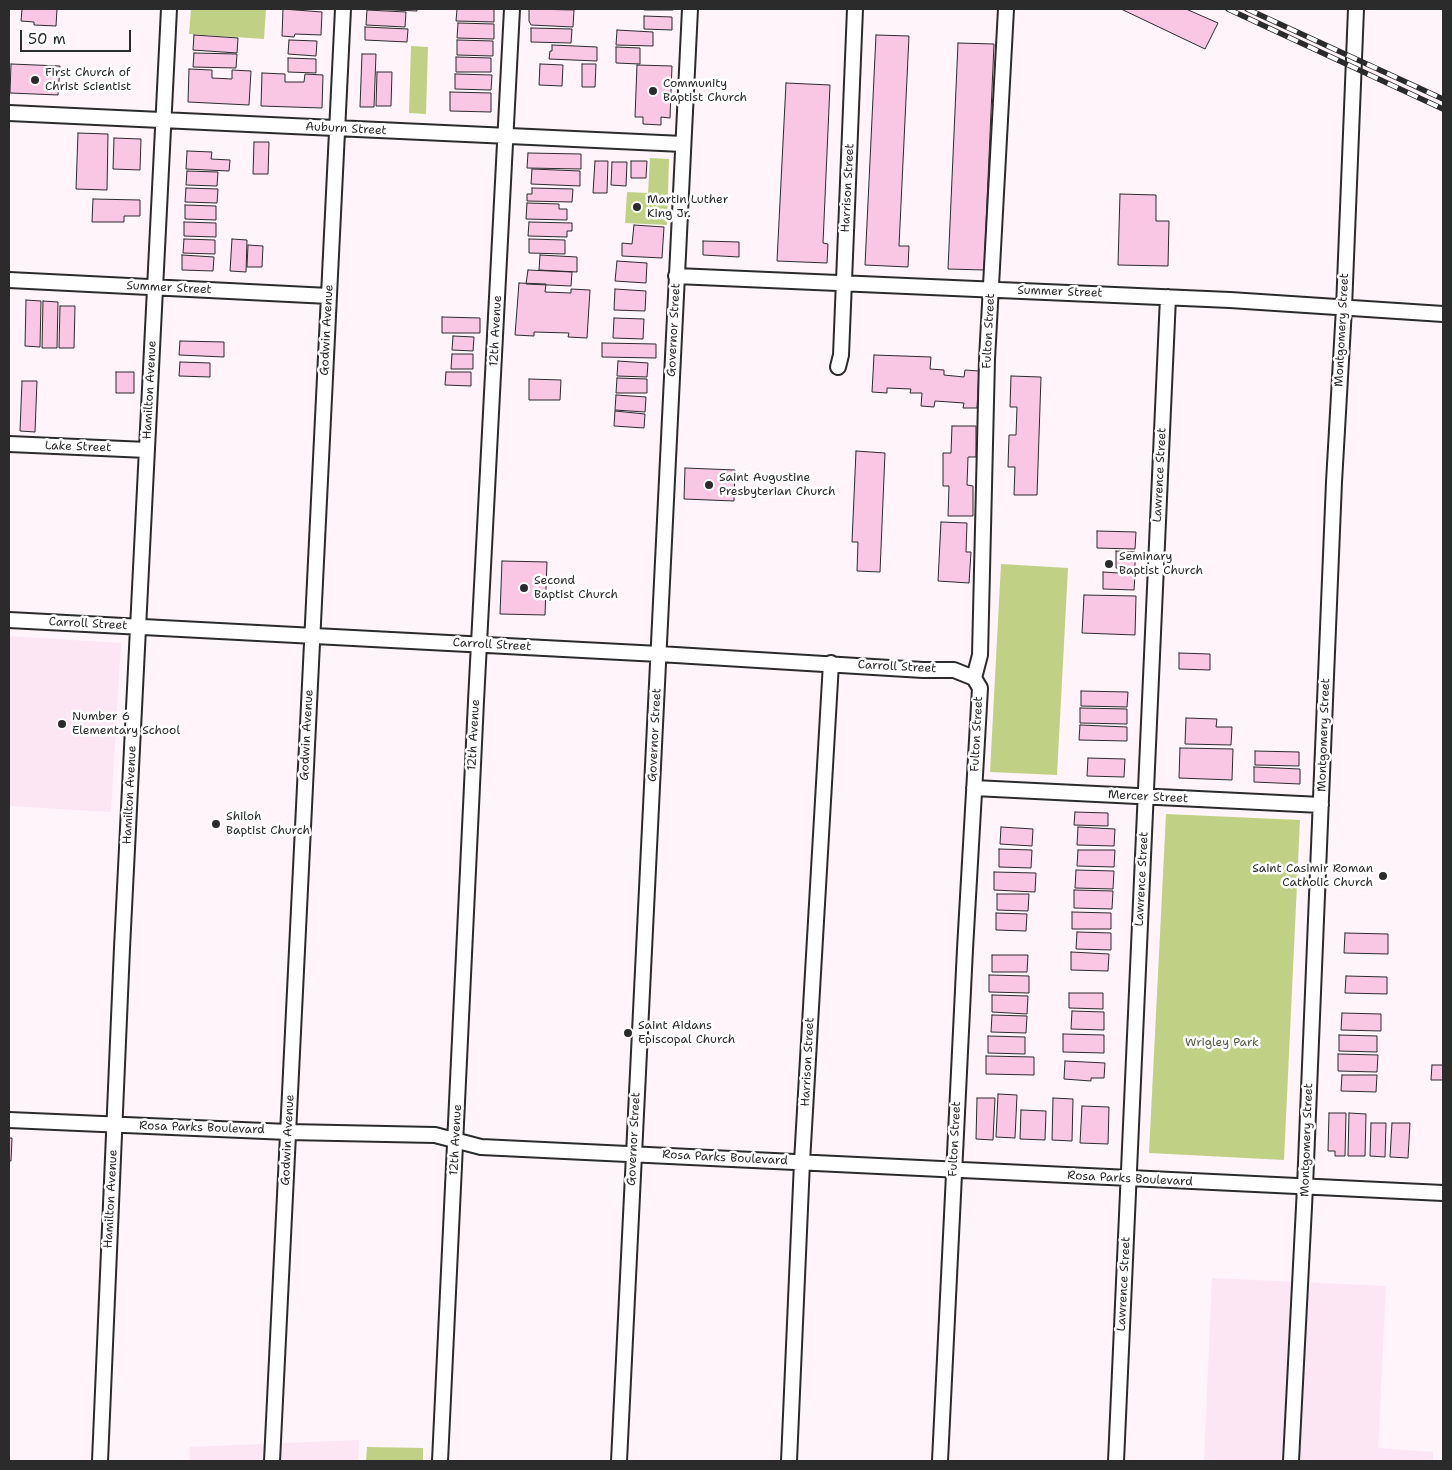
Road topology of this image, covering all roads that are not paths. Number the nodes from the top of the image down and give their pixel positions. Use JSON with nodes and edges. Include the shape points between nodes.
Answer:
{"nodes":[{"id":1,"x":169,"y":9,"type":"edge"},
{"id":2,"x":343,"y":9,"type":"edge"},
{"id":3,"x":512,"y":9,"type":"edge"},
{"id":4,"x":690,"y":9,"type":"edge"},
{"id":5,"x":855,"y":9,"type":"edge"},
{"id":6,"x":1006,"y":9,"type":"edge"},
{"id":7,"x":1356,"y":9,"type":"edge"},
{"id":8,"x":9,"y":113,"type":"edge"},
{"id":9,"x":164,"y":120,"type":"junction"},
{"id":10,"x":338,"y":128,"type":"junction"},
{"id":11,"x":506,"y":136,"type":"junction"},
{"id":12,"x":683,"y":144,"type":"junction"},
{"id":13,"x":676,"y":276,"type":"junction"},
{"id":14,"x":9,"y":280,"type":"edge"},
{"id":15,"x":843,"y":283,"type":"junction"},
{"id":16,"x":155,"y":287,"type":"junction"},
{"id":17,"x":992,"y":289,"type":"junction"},
{"id":18,"x":329,"y":296,"type":"junction"},
{"id":19,"x":1168,"y":297,"type":"junction"},
{"id":20,"x":1344,"y":308,"type":"junction"},
{"id":21,"x":1443,"y":314,"type":"edge"},
{"id":22,"x":838,"y":367,"type":"dead end"},
{"id":23,"x":9,"y":444,"type":"edge"},
{"id":24,"x":147,"y":450,"type":"junction"},
{"id":25,"x":9,"y":620,"type":"edge"},
{"id":26,"x":138,"y":626,"type":"junction"},
{"id":27,"x":312,"y":636,"type":"junction"},
{"id":28,"x":479,"y":644,"type":"junction"},
{"id":29,"x":659,"y":654,"type":"junction"},
{"id":30,"x":831,"y":663,"type":"junction"},
{"id":31,"x":974,"y":678,"type":"junction"},
{"id":32,"x":974,"y":788,"type":"junction"},
{"id":33,"x":1146,"y":797,"type":"junction"},
{"id":34,"x":1321,"y":805,"type":"junction"},
{"id":35,"x":9,"y":1120,"type":"edge"},
{"id":36,"x":114,"y":1125,"type":"junction"},
{"id":37,"x":288,"y":1132,"type":"junction"},
{"id":38,"x":456,"y":1140,"type":"junction"},
{"id":39,"x":633,"y":1154,"type":"junction"},
{"id":40,"x":802,"y":1162,"type":"junction"},
{"id":41,"x":954,"y":1169,"type":"junction"},
{"id":42,"x":1129,"y":1178,"type":"junction"},
{"id":43,"x":1305,"y":1187,"type":"junction"},
{"id":44,"x":1443,"y":1193,"type":"edge"},
{"id":45,"x":100,"y":1461,"type":"edge"},
{"id":46,"x":272,"y":1461,"type":"edge"},
{"id":47,"x":440,"y":1461,"type":"edge"},
{"id":48,"x":619,"y":1461,"type":"edge"},
{"id":49,"x":789,"y":1461,"type":"edge"},
{"id":50,"x":940,"y":1461,"type":"edge"},
{"id":51,"x":1116,"y":1461,"type":"edge"},
{"id":52,"x":1291,"y":1461,"type":"edge"}],
"edges":[{"from":1,"to":9,"type":"street","name":"Hamilton Avenue"},
{"from":2,"to":10,"type":"street","name":"Godwin Avenue"},
{"from":3,"to":11,"type":"street","name":"12th Avenue"},
{"from":4,"to":12,"type":"street","name":"Governor Street"},
{"from":5,"to":15,"type":"street","name":"Harrison Street"},
{"from":6,"to":17,"type":"street","name":"Fulton Street"},
{"from":7,"to":20,"type":"street","name":"Montgomery Street"},
{"from":8,"to":9,"type":"street","name":"Auburn Street"},
{"from":9,"to":10,"type":"street","name":"Auburn Street"},
{"from":9,"to":16,"type":"street","name":"Hamilton Avenue"},
{"from":10,"to":11,"type":"street","name":"Auburn Street"},
{"from":10,"to":18,"type":"street","name":"Godwin Avenue"},
{"from":11,"to":12,"type":"street","name":"Auburn Street"},
{"from":11,"to":28,"type":"street","name":"12th Avenue"},
{"from":12,"to":13,"type":"street","name":"Governor Street"},
{"from":13,"to":15,"type":"street","name":"Summer Street"},
{"from":13,"to":29,"type":"street","name":"Governor Street"},
{"from":14,"to":16,"type":"street","name":"Summer Street"},
{"from":15,"to":17,"type":"street","name":"Summer Street"},
{"from":15,"to":22,"type":"street","name":"Harrison Street"},
{"from":16,"to":18,"type":"street","name":"Summer Street"},
{"from":16,"to":24,"type":"street","name":"Hamilton Avenue"},
{"from":17,"to":19,"type":"street","name":"Summer Street"},
{"from":17,"to":31,"type":"street","name":"Fulton Street","via":[[980,655]]},
{"from":18,"to":27,"type":"street","name":"Godwin Avenue"},
{"from":19,"to":20,"type":"street","name":"Summer Street"},
{"from":19,"to":33,"type":"street","name":"Lawrence Street"},
{"from":20,"to":21,"type":"street","name":"Summer Street"},
{"from":20,"to":34,"type":"street","name":"Montgomery Street"},
{"from":23,"to":24,"type":"street","name":"Lake Street"},
{"from":24,"to":26,"type":"street","name":"Hamilton Avenue"},
{"from":25,"to":26,"type":"street","name":"Carroll Street"},
{"from":26,"to":27,"type":"street","name":"Carroll Street"},
{"from":26,"to":36,"type":"street","name":"Hamilton Avenue"},
{"from":27,"to":28,"type":"street","name":"Carroll Street"},
{"from":27,"to":37,"type":"street","name":"Godwin Avenue"},
{"from":28,"to":29,"type":"street","name":"Carroll Street"},
{"from":28,"to":38,"type":"street","name":"12th Avenue"},
{"from":29,"to":30,"type":"street","name":"Carroll Street"},
{"from":29,"to":39,"type":"street","name":"Governor Street"},
{"from":30,"to":31,"type":"street","name":"Carroll Street","via":[[954,670]]},
{"from":30,"to":40,"type":"street","name":"Harrison Street"},
{"from":31,"to":32,"type":"street","name":"Fulton Street","via":[[980,688]]},
{"from":32,"to":33,"type":"street","name":"Mercer Street"},
{"from":32,"to":41,"type":"street","name":"Fulton Street"},
{"from":33,"to":34,"type":"street","name":"Mercer Street"},
{"from":33,"to":42,"type":"street","name":"Lawrence Street"},
{"from":34,"to":43,"type":"street","name":"Montgomery Street"},
{"from":35,"to":36,"type":"street","name":"Rosa Parks Boulevard"},
{"from":36,"to":37,"type":"street","name":"Rosa Parks Boulevard"},
{"from":36,"to":45,"type":"street","name":"Hamilton Avenue"},
{"from":37,"to":38,"type":"street","name":"Rosa Parks Boulevard","via":[[435,1135]]},
{"from":37,"to":46,"type":"street","name":"Godwin Avenue"},
{"from":38,"to":39,"type":"street","name":"Rosa Parks Boulevard","via":[[481,1147]]},
{"from":38,"to":47,"type":"street","name":"12th Avenue"},
{"from":39,"to":40,"type":"street","name":"Rosa Parks Boulevard"},
{"from":39,"to":48,"type":"street","name":"Governor Street"},
{"from":40,"to":41,"type":"street","name":"Rosa Parks Boulevard"},
{"from":40,"to":49,"type":"street","name":"Harrison Street"},
{"from":41,"to":42,"type":"street","name":"Rosa Parks Boulevard"},
{"from":41,"to":50,"type":"street","name":"Fulton Street"},
{"from":42,"to":43,"type":"street","name":"Rosa Parks Boulevard"},
{"from":42,"to":51,"type":"street","name":"Lawrence Street"},
{"from":43,"to":44,"type":"street","name":"Rosa Parks Boulevard"},
{"from":43,"to":52,"type":"street","name":"Montgomery Street"}]}
